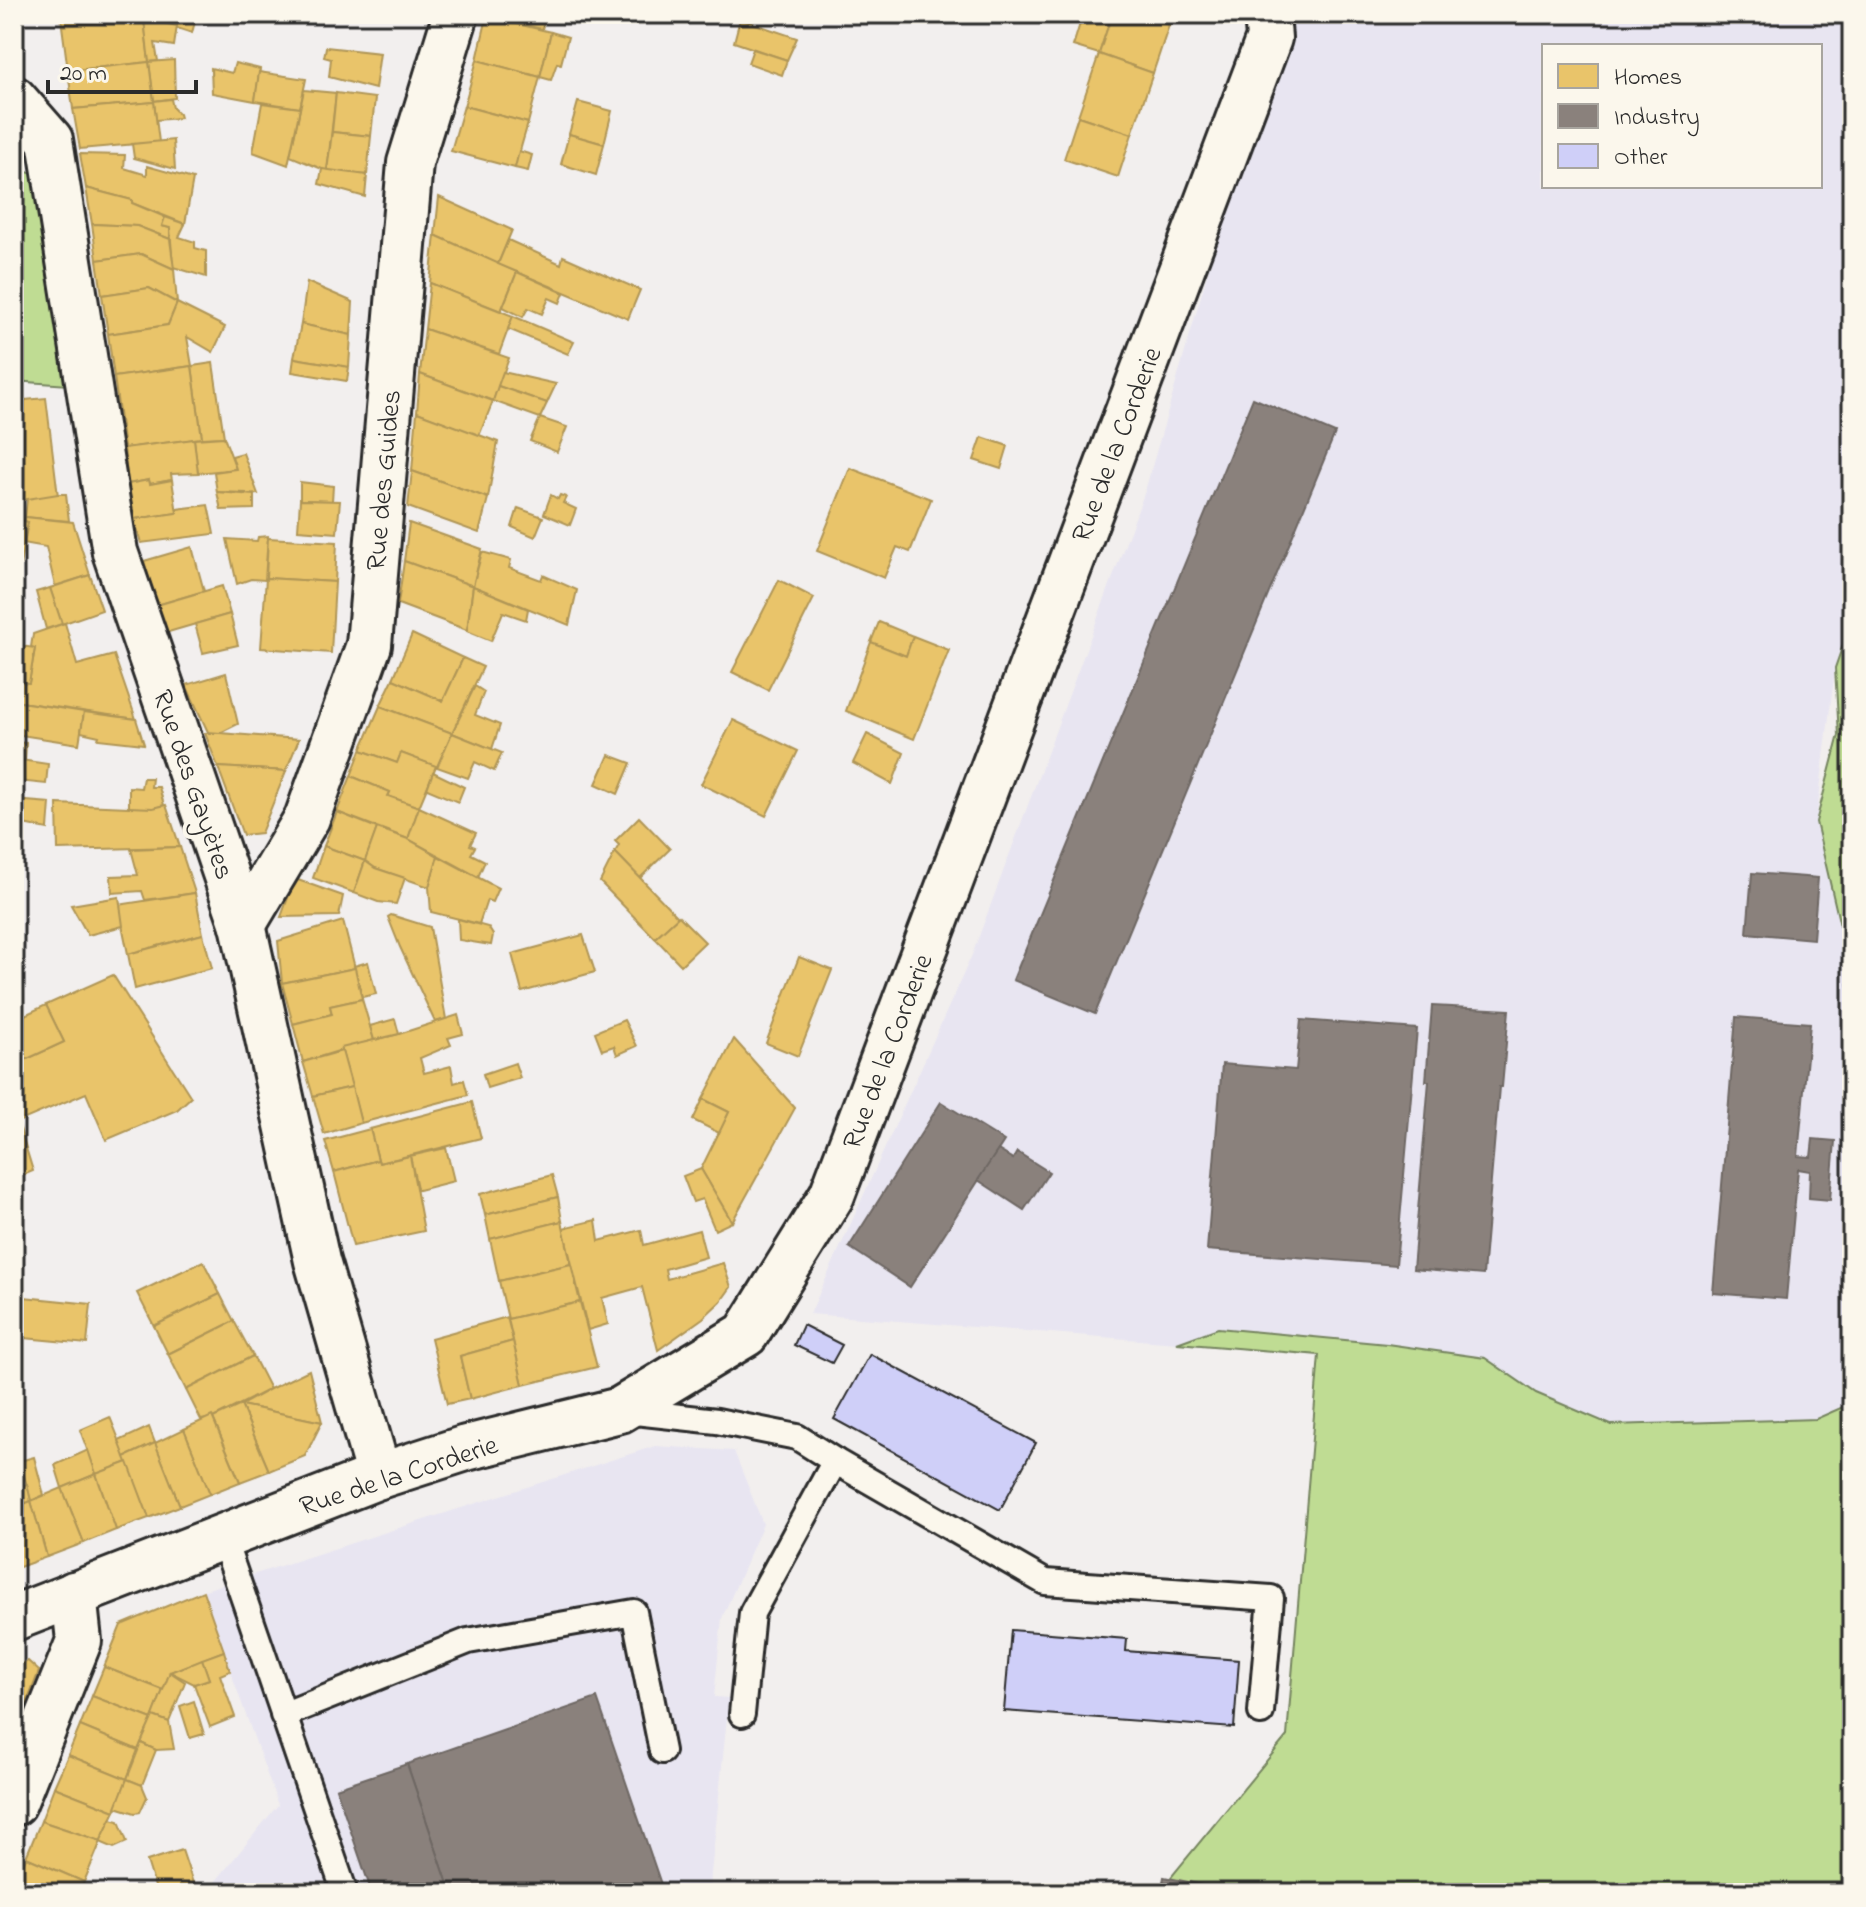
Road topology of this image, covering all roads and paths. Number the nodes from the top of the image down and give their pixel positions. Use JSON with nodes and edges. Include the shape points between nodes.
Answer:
{"nodes":[{"id":1,"x":456,"y":14,"type":"edge"},
{"id":2,"x":1267,"y":14,"type":"edge"},
{"id":3,"x":14,"y":99,"type":"edge"},
{"id":4,"x":243,"y":925,"type":"junction"},
{"id":5,"x":620,"y":1410,"type":"junction"},
{"id":6,"x":835,"y":1461,"type":"junction"},
{"id":7,"x":379,"y":1476,"type":"junction"},
{"id":8,"x":222,"y":1535,"type":"junction"},
{"id":9,"x":74,"y":1594,"type":"junction"},
{"id":10,"x":14,"y":1618,"type":"edge"},
{"id":11,"x":1261,"y":1712,"type":"dead end"},
{"id":12,"x":742,"y":1714,"type":"dead end"},
{"id":13,"x":283,"y":1715,"type":"junction"},
{"id":14,"x":662,"y":1751,"type":"dead end"},
{"id":15,"x":14,"y":1803,"type":"edge"},
{"id":16,"x":345,"y":1893,"type":"edge"}],
"edges":[{"from":1,"to":4,"type":"street","name":"Rue des Guides","via":[[410,163],[369,645],[307,818]]},
{"from":2,"to":5,"type":"street","name":"Rue de la Corderie","via":[[1269,38],[832,1195],[746,1334]]},
{"from":3,"to":4,"type":"street","name":"Rue des Gayètes","via":[[50,140],[115,552]]},
{"from":4,"to":7,"type":"street","name":"Rue des Gayètes","via":[[317,1261]]},
{"from":5,"to":6,"type":"lane","via":[[797,1437]]},
{"from":5,"to":7,"type":"street","name":"Rue de la Corderie","via":[[466,1448]]},
{"from":6,"to":11,"type":"lane","via":[[1045,1582],[1271,1598]]},
{"from":6,"to":12,"type":"lane","via":[[752,1613]]},
{"from":7,"to":8,"type":"street","name":"Rue de la Corderie"},
{"from":8,"to":9,"type":"street","name":"Rue de la Corderie"},
{"from":8,"to":13,"type":"lane"},
{"from":9,"to":10,"type":"street","name":"Rue de la Corderie"},
{"from":9,"to":15,"type":"street","via":[[79,1641]]},
{"from":13,"to":14,"type":"lane","via":[[468,1641],[634,1612]]},
{"from":13,"to":16,"type":"lane"}]}
